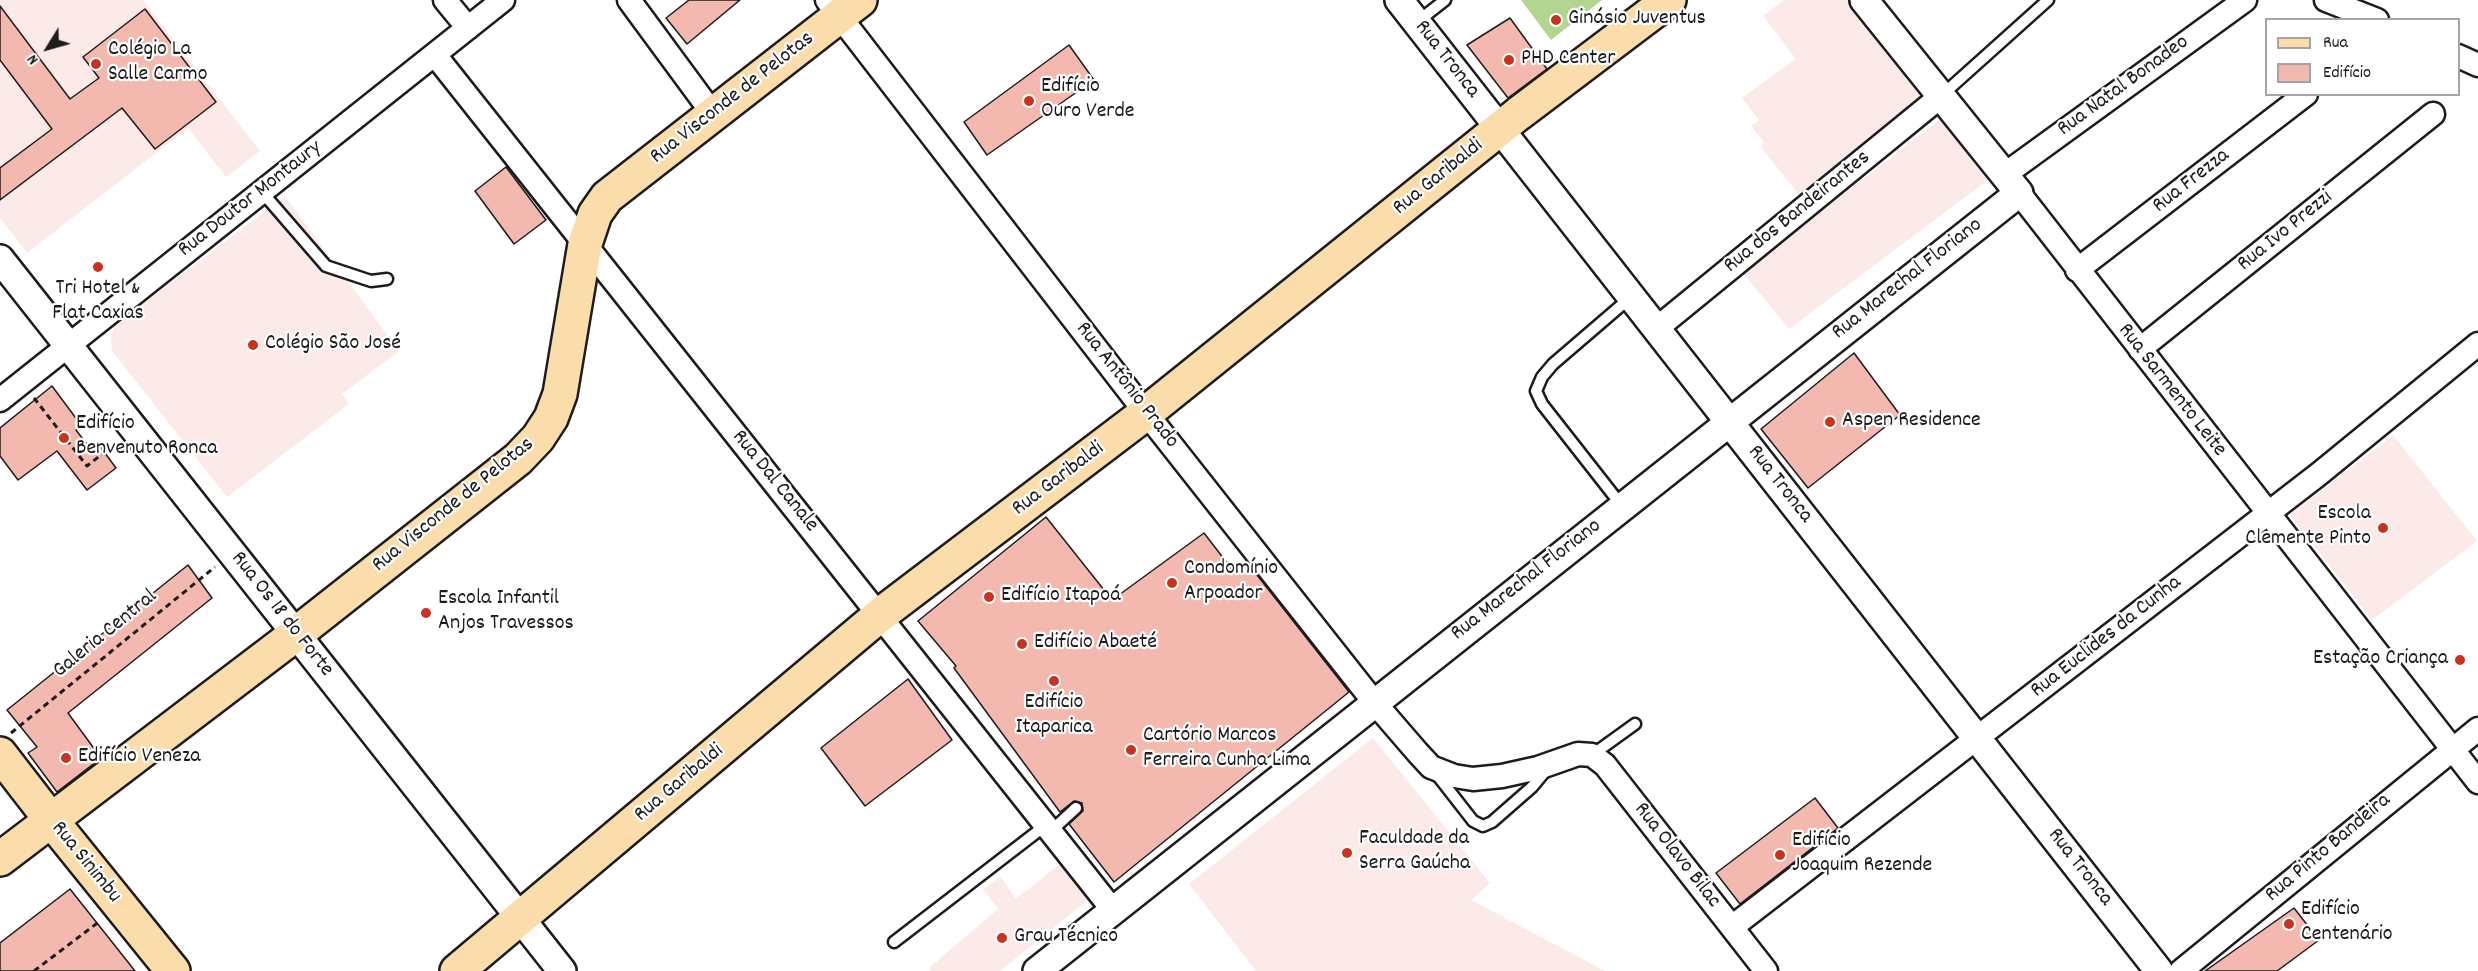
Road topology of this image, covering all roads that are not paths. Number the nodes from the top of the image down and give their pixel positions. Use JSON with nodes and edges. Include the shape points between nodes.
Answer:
{"nodes":[{"id":1,"x":445,"y":0,"type":"edge"},
{"id":2,"x":503,"y":0,"type":"edge"},
{"id":3,"x":629,"y":0,"type":"edge"},
{"id":4,"x":1399,"y":0,"type":"edge"},
{"id":5,"x":1445,"y":0,"type":"edge"},
{"id":6,"x":1669,"y":0,"type":"edge"},
{"id":7,"x":1864,"y":0,"type":"edge"},
{"id":8,"x":2048,"y":0,"type":"edge"},
{"id":9,"x":2245,"y":0,"type":"edge"},
{"id":10,"x":2326,"y":0,"type":"edge"},
{"id":11,"x":842,"y":5,"type":"edge"},
{"id":12,"x":2371,"y":18,"type":"edge"},
{"id":13,"x":1417,"y":23,"type":"junction"},
{"id":14,"x":468,"y":28,"type":"junction"},
{"id":15,"x":435,"y":55,"type":"junction"},
{"id":16,"x":2460,"y":57,"type":"edge"},
{"id":17,"x":2478,"y":65,"type":"edge"},
{"id":18,"x":2303,"y":96,"type":"edge"},
{"id":19,"x":1941,"y":97,"type":"junction"},
{"id":20,"x":713,"y":114,"type":"junction"},
{"id":21,"x":2433,"y":114,"type":"dead end"},
{"id":22,"x":1500,"y":129,"type":"junction"},
{"id":23,"x":2011,"y":184,"type":"junction"},
{"id":24,"x":262,"y":192,"type":"junction"},
{"id":25,"x":585,"y":244,"type":"junction"},
{"id":26,"x":0,"y":259,"type":"edge"},
{"id":27,"x":2078,"y":270,"type":"junction"},
{"id":28,"x":387,"y":279,"type":"dead end"},
{"id":29,"x":1631,"y":297,"type":"junction"},
{"id":30,"x":1656,"y":329,"type":"junction"},
{"id":31,"x":2478,"y":344,"type":"edge"},
{"id":32,"x":68,"y":345,"type":"junction"},
{"id":33,"x":2140,"y":349,"type":"junction"},
{"id":34,"x":0,"y":400,"type":"edge"},
{"id":35,"x":1146,"y":413,"type":"junction"},
{"id":36,"x":1729,"y":421,"type":"junction"},
{"id":37,"x":1622,"y":506,"type":"junction"},
{"id":38,"x":2267,"y":514,"type":"junction"},
{"id":39,"x":880,"y":615,"type":"junction"},
{"id":40,"x":296,"y":634,"type":"junction"},
{"id":41,"x":1374,"y":702,"type":"junction"},
{"id":42,"x":1635,"y":724,"type":"dead end"},
{"id":43,"x":2478,"y":729,"type":"edge"},
{"id":44,"x":1977,"y":738,"type":"junction"},
{"id":45,"x":5,"y":744,"type":"edge"},
{"id":46,"x":2452,"y":748,"type":"junction"},
{"id":47,"x":1585,"y":754,"type":"junction"},
{"id":48,"x":1553,"y":762,"type":"junction"},
{"id":49,"x":1431,"y":767,"type":"junction"},
{"id":50,"x":2478,"y":782,"type":"edge"},
{"id":51,"x":1076,"y":808,"type":"dead end"},
{"id":52,"x":51,"y":820,"type":"junction"},
{"id":53,"x":1049,"y":828,"type":"junction"},
{"id":54,"x":0,"y":859,"type":"edge"},
{"id":55,"x":1112,"y":909,"type":"junction"},
{"id":56,"x":521,"y":918,"type":"junction"},
{"id":57,"x":1732,"y":927,"type":"junction"},
{"id":58,"x":894,"y":942,"type":"dead end"},
{"id":59,"x":173,"y":971,"type":"edge"},
{"id":60,"x":458,"y":971,"type":"edge"},
{"id":61,"x":562,"y":971,"type":"edge"},
{"id":62,"x":1036,"y":971,"type":"edge"},
{"id":63,"x":1767,"y":971,"type":"edge"},
{"id":64,"x":2159,"y":971,"type":"edge"},
{"id":65,"x":2181,"y":971,"type":"edge"}],
"edges":[{"from":1,"to":14,"type":"street"},
{"from":2,"to":14,"type":"street","name":"Rua Doutor Montaury"},
{"from":3,"to":20,"type":"street"},
{"from":4,"to":13,"type":"street","name":"Rua Tronca"},
{"from":5,"to":13,"type":"lane"},
{"from":6,"to":22,"type":"main road","name":"Rua Garibaldi"},
{"from":7,"to":19,"type":"street","name":"Rua Sarmento Leite"},
{"from":8,"to":19,"type":"lane"},
{"from":9,"to":23,"type":"street","name":"Rua Natal Bonadeo"},
{"from":10,"to":12,"type":"street"},
{"from":11,"to":20,"type":"main road","name":"Rua Visconde de Pelotas"},
{"from":11,"to":35,"type":"street","name":"Rua Antônio Prado"},
{"from":13,"to":22,"type":"street","name":"Rua Tronca"},
{"from":14,"to":15,"type":"street","name":"Rua Doutor Montaury"},
{"from":15,"to":24,"type":"street","name":"Rua Doutor Montaury"},
{"from":15,"to":25,"type":"street","name":"Rua Dal Canale"},
{"from":16,"to":17,"type":"street"},
{"from":18,"to":27,"type":"street","name":"Rua Frezza"},
{"from":19,"to":23,"type":"street","name":"Rua Sarmento Leite"},
{"from":19,"to":30,"type":"street","name":"Rua dos Bandeirantes"},
{"from":20,"to":25,"type":"main road","name":"Rua Visconde de Pelotas","via":[[607,197],[595,214]]},
{"from":21,"to":33,"type":"street","name":"Rua Ivo Prezzi"},
{"from":22,"to":29,"type":"street","name":"Rua Tronca"},
{"from":22,"to":35,"type":"main road","name":"Rua Garibaldi"},
{"from":23,"to":27,"type":"street","name":"Rua Sarmento Leite"},
{"from":23,"to":36,"type":"street","name":"Rua Marechal Floriano"},
{"from":24,"to":28,"type":"lane","via":[[326,266],[371,281]]},
{"from":24,"to":32,"type":"street","name":"Rua Doutor Montaury"},
{"from":25,"to":39,"type":"street","name":"Rua Dal Canale"},
{"from":25,"to":40,"type":"main road","name":"Rua Visconde de Pelotas","via":[[560,394],[538,438],[518,459]]},
{"from":26,"to":32,"type":"street","name":"Rua Os 18 do Forte"},
{"from":27,"to":33,"type":"street","name":"Rua Sarmento Leite"},
{"from":29,"to":30,"type":"street","name":"Rua Tronca"},
{"from":29,"to":37,"type":"lane","via":[[1553,364],[1536,391]]},
{"from":30,"to":36,"type":"street","name":"Rua Tronca"},
{"from":31,"to":38,"type":"street","name":"Rua Euclides da Cunha"},
{"from":32,"to":34,"type":"street","name":"Rua Doutor Montaury"},
{"from":32,"to":40,"type":"street","name":"Rua Os 18 do Forte"},
{"from":33,"to":38,"type":"street","name":"Rua Sarmento Leite"},
{"from":35,"to":39,"type":"main road","name":"Rua Garibaldi"},
{"from":35,"to":41,"type":"street","name":"Rua Antônio Prado"},
{"from":36,"to":37,"type":"street","name":"Rua Marechal Floriano"},
{"from":36,"to":44,"type":"street","name":"Rua Tronca"},
{"from":37,"to":41,"type":"street","name":"Rua Marechal Floriano"},
{"from":38,"to":44,"type":"street","name":"Rua Euclides da Cunha"},
{"from":38,"to":46,"type":"street","name":"Rua Sarmento Leite"},
{"from":39,"to":53,"type":"street","name":"Rua Dal Canale"},
{"from":39,"to":56,"type":"main road","name":"Rua Garibaldi"},
{"from":40,"to":52,"type":"main road","name":"Rua Visconde de Pelotas"},
{"from":40,"to":56,"type":"street","name":"Rua Os 18 do Forte"},
{"from":41,"to":49,"type":"street","name":"Rua Antônio Prado"},
{"from":41,"to":55,"type":"street","name":"Rua Marechal Floriano"},
{"from":42,"to":47,"type":"lane"},
{"from":43,"to":46,"type":"street","name":"Rua Pinto Bandeira"},
{"from":44,"to":57,"type":"street","name":"Rua Euclides da Cunha"},
{"from":44,"to":64,"type":"street","name":"Rua Tronca"},
{"from":45,"to":52,"type":"main road","name":"Rua Sinimbu"},
{"from":46,"to":50,"type":"street","name":"Rua Sarmento Leite"},
{"from":46,"to":65,"type":"street","name":"Rua Pinto Bandeira"},
{"from":47,"to":48,"type":"street","name":"Rua Antônio Prado"},
{"from":47,"to":57,"type":"street","name":"Rua Olavo Bilac","via":[[1605,765]]},
{"from":48,"to":49,"type":"street","name":"Rua Antônio Prado","via":[[1502,776],[1473,779]]},
{"from":48,"to":49,"type":"lane","name":"Rua Antônio Prado","via":[[1532,787],[1483,826],[1473,821]]},
{"from":51,"to":53,"type":"lane"},
{"from":52,"to":54,"type":"main road","name":"Rua Visconde de Pelotas"},
{"from":52,"to":59,"type":"main road","name":"Rua Sinimbu"},
{"from":53,"to":55,"type":"street","name":"Rua Dal Canale"},
{"from":53,"to":58,"type":"lane"},
{"from":55,"to":62,"type":"street","name":"Rua Marechal Floriano"},
{"from":56,"to":60,"type":"main road","name":"Rua Garibaldi"},
{"from":56,"to":61,"type":"street","name":"Rua Os 18 do Forte"},
{"from":57,"to":63,"type":"street","name":"Rua Olavo Bilac"}]}
